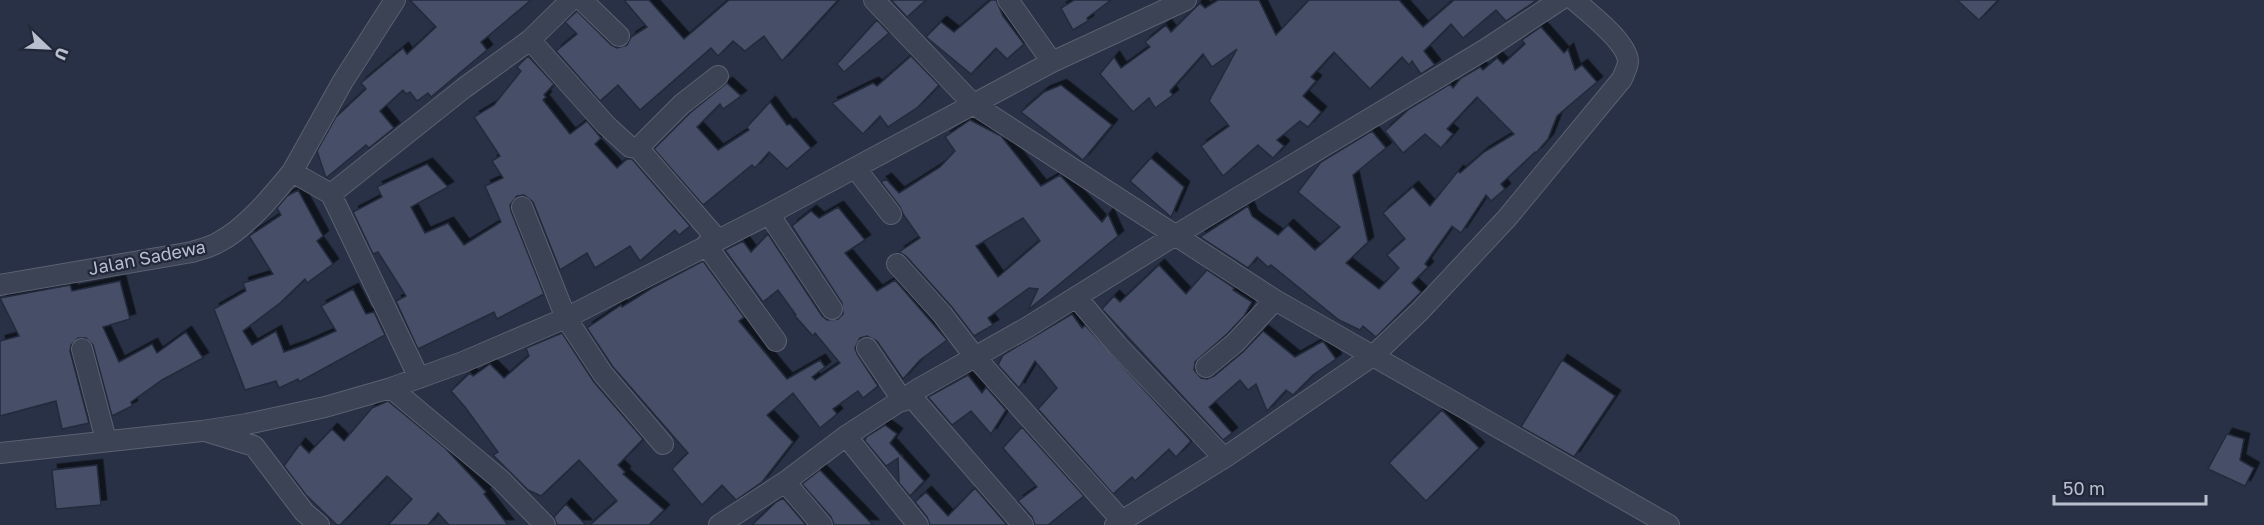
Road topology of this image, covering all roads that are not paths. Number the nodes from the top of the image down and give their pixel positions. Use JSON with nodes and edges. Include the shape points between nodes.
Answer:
{"nodes":[{"id":1,"x":395,"y":0,"type":"edge"},
{"id":2,"x":571,"y":0,"type":"edge"},
{"id":3,"x":582,"y":0,"type":"edge"},
{"id":4,"x":874,"y":0,"type":"edge"},
{"id":5,"x":1008,"y":0,"type":"edge"},
{"id":6,"x":1186,"y":0,"type":"edge"},
{"id":7,"x":1560,"y":0,"type":"edge"},
{"id":8,"x":1574,"y":0,"type":"edge"},
{"id":9,"x":1164,"y":5,"type":"edge"},
{"id":10,"x":619,"y":36,"type":"dead end"},
{"id":11,"x":530,"y":40,"type":"junction"},
{"id":12,"x":1052,"y":62,"type":"junction"},
{"id":13,"x":718,"y":76,"type":"dead end"},
{"id":14,"x":973,"y":104,"type":"junction"},
{"id":15,"x":638,"y":148,"type":"junction"},
{"id":16,"x":856,"y":169,"type":"junction"},
{"id":17,"x":292,"y":172,"type":"junction"},
{"id":18,"x":331,"y":194,"type":"junction"},
{"id":19,"x":522,"y":207,"type":"dead end"},
{"id":20,"x":769,"y":214,"type":"junction"},
{"id":21,"x":891,"y":214,"type":"dead end"},
{"id":22,"x":1174,"y":236,"type":"junction"},
{"id":23,"x":712,"y":242,"type":"junction"},
{"id":24,"x":897,"y":264,"type":"dead end"},
{"id":25,"x":0,"y":285,"type":"edge"},
{"id":26,"x":1077,"y":298,"type":"junction"},
{"id":27,"x":1275,"y":300,"type":"junction"},
{"id":28,"x":832,"y":309,"type":"dead end"},
{"id":29,"x":566,"y":318,"type":"junction"},
{"id":30,"x":776,"y":341,"type":"dead end"},
{"id":31,"x":867,"y":348,"type":"dead end"},
{"id":32,"x":82,"y":349,"type":"dead end"},
{"id":33,"x":1374,"y":355,"type":"junction"},
{"id":34,"x":975,"y":357,"type":"junction"},
{"id":35,"x":1206,"y":367,"type":"dead end"},
{"id":36,"x":420,"y":378,"type":"junction"},
{"id":37,"x":391,"y":388,"type":"junction"},
{"id":38,"x":906,"y":398,"type":"junction"},
{"id":39,"x":277,"y":418,"type":"junction"},
{"id":40,"x":202,"y":431,"type":"junction"},
{"id":41,"x":846,"y":436,"type":"junction"},
{"id":42,"x":106,"y":440,"type":"junction"},
{"id":43,"x":663,"y":444,"type":"dead end"},
{"id":44,"x":254,"y":446,"type":"junction"},
{"id":45,"x":0,"y":453,"type":"edge"},
{"id":46,"x":1224,"y":458,"type":"junction"},
{"id":47,"x":785,"y":482,"type":"junction"},
{"id":48,"x":729,"y":523,"type":"edge"},
{"id":49,"x":1118,"y":523,"type":"edge"},
{"id":50,"x":319,"y":525,"type":"edge"},
{"id":51,"x":545,"y":525,"type":"edge"},
{"id":52,"x":822,"y":525,"type":"edge"},
{"id":53,"x":918,"y":525,"type":"edge"},
{"id":54,"x":1023,"y":525,"type":"edge"},
{"id":55,"x":1669,"y":525,"type":"edge"}],
"edges":[{"from":1,"to":17,"type":"street","name":"Jalan Sadewa"},
{"from":2,"to":11,"type":"street"},
{"from":3,"to":10,"type":"street"},
{"from":4,"to":14,"type":"street"},
{"from":5,"to":12,"type":"street"},
{"from":6,"to":9,"type":"street"},
{"from":7,"to":22,"type":"street"},
{"from":8,"to":33,"type":"street","via":[[1625,51],[1628,64],[1622,79],[1507,218]]},
{"from":9,"to":12,"type":"street"},
{"from":11,"to":15,"type":"street","via":[[606,125],[630,147]]},
{"from":11,"to":18,"type":"street"},
{"from":12,"to":14,"type":"street"},
{"from":13,"to":15,"type":"street","via":[[682,104]]},
{"from":14,"to":16,"type":"street"},
{"from":14,"to":22,"type":"street"},
{"from":15,"to":23,"type":"street"},
{"from":16,"to":20,"type":"street"},
{"from":16,"to":21,"type":"street"},
{"from":17,"to":18,"type":"street"},
{"from":17,"to":25,"type":"street","name":"Jalan Sadewa","via":[[242,225],[210,246]]},
{"from":18,"to":36,"type":"street"},
{"from":19,"to":29,"type":"street"},
{"from":20,"to":23,"type":"street"},
{"from":20,"to":28,"type":"street"},
{"from":22,"to":26,"type":"street"},
{"from":22,"to":27,"type":"street"},
{"from":23,"to":29,"type":"street"},
{"from":23,"to":30,"type":"street"},
{"from":24,"to":34,"type":"street"},
{"from":26,"to":34,"type":"street"},
{"from":26,"to":46,"type":"street","via":[[1116,345]]},
{"from":27,"to":33,"type":"street"},
{"from":27,"to":35,"type":"street"},
{"from":29,"to":36,"type":"street"},
{"from":29,"to":43,"type":"street","via":[[603,374]]},
{"from":31,"to":38,"type":"street"},
{"from":32,"to":42,"type":"street"},
{"from":33,"to":46,"type":"street"},
{"from":33,"to":55,"type":"street"},
{"from":34,"to":38,"type":"street"},
{"from":34,"to":49,"type":"street"},
{"from":36,"to":37,"type":"street"},
{"from":37,"to":39,"type":"street"},
{"from":37,"to":51,"type":"street","via":[[501,480]]},
{"from":38,"to":41,"type":"street"},
{"from":38,"to":54,"type":"street"},
{"from":39,"to":40,"type":"street"},
{"from":39,"to":44,"type":"street"},
{"from":40,"to":42,"type":"street"},
{"from":40,"to":44,"type":"street"},
{"from":41,"to":47,"type":"street"},
{"from":41,"to":53,"type":"street"},
{"from":42,"to":45,"type":"street"},
{"from":44,"to":50,"type":"street","via":[[304,512]]},
{"from":46,"to":49,"type":"street"},
{"from":47,"to":48,"type":"street"},
{"from":47,"to":52,"type":"street"}]}
